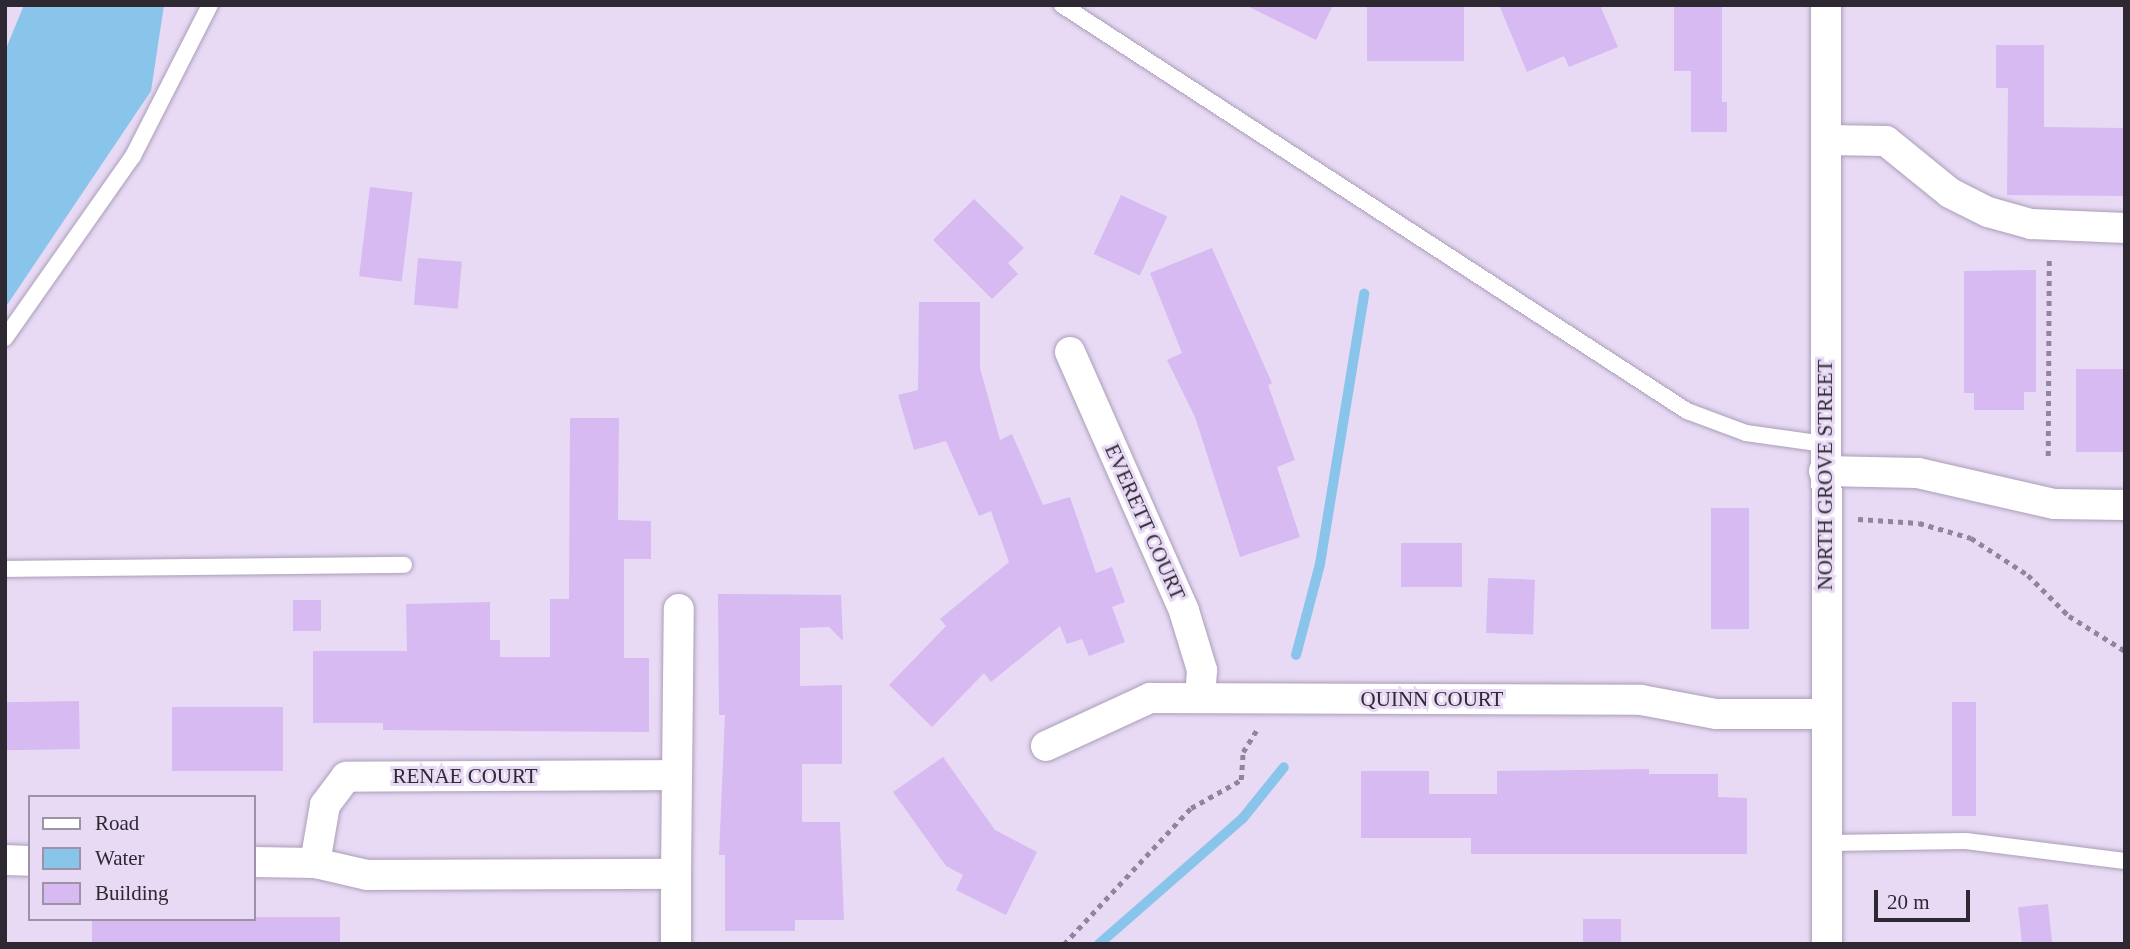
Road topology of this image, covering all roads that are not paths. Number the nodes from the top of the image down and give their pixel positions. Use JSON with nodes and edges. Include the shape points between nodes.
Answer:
{"nodes":[{"id":1,"x":210,"y":5,"type":"edge"},
{"id":2,"x":1062,"y":5,"type":"edge"},
{"id":3,"x":1826,"y":5,"type":"edge"},
{"id":4,"x":1826,"y":140,"type":"junction"},
{"id":5,"x":2125,"y":228,"type":"edge"},
{"id":6,"x":5,"y":338,"type":"edge"},
{"id":7,"x":1070,"y":352,"type":"dead end"},
{"id":8,"x":1824,"y":458,"type":"junction"},
{"id":9,"x":2125,"y":505,"type":"edge"},
{"id":10,"x":404,"y":565,"type":"dead end"},
{"id":11,"x":5,"y":569,"type":"edge"},
{"id":12,"x":679,"y":609,"type":"dead end"},
{"id":13,"x":1200,"y":698,"type":"junction"},
{"id":14,"x":1827,"y":714,"type":"junction"},
{"id":15,"x":1046,"y":747,"type":"dead end"},
{"id":16,"x":677,"y":775,"type":"junction"},
{"id":17,"x":1828,"y":843,"type":"junction"},
{"id":18,"x":5,"y":860,"type":"edge"},
{"id":19,"x":28,"y":860,"type":"edge"},
{"id":20,"x":2125,"y":861,"type":"edge"},
{"id":21,"x":256,"y":862,"type":"edge"},
{"id":22,"x":315,"y":863,"type":"junction"},
{"id":23,"x":677,"y":874,"type":"junction"},
{"id":24,"x":676,"y":944,"type":"edge"},
{"id":25,"x":1827,"y":944,"type":"edge"}],
"edges":[{"from":1,"to":6,"type":"lane","via":[[133,156]]},
{"from":2,"to":8,"type":"lane","via":[[1688,411]]},
{"from":3,"to":4,"type":"street","name":"NORTH GROVE STREET"},
{"from":4,"to":5,"type":"street","via":[[1885,141],[1950,193],[1988,212],[2031,224]]},
{"from":4,"to":8,"type":"street","name":"NORTH GROVE STREET"},
{"from":7,"to":13,"type":"street","name":"EVERETT COURT","via":[[1184,611],[1202,670]]},
{"from":8,"to":9,"type":"street","via":[[1918,473],[2055,504]]},
{"from":8,"to":14,"type":"street","name":"NORTH GROVE STREET"},
{"from":10,"to":11,"type":"lane"},
{"from":12,"to":16,"type":"street"},
{"from":13,"to":14,"type":"street","name":"QUINN COURT","via":[[1641,700],[1716,713]]},
{"from":13,"to":15,"type":"street","name":"QUINN COURT","via":[[1150,698]]},
{"from":14,"to":17,"type":"street","name":"NORTH GROVE STREET"},
{"from":16,"to":22,"type":"street","name":"RENAE COURT","via":[[346,777],[325,805]]},
{"from":16,"to":23,"type":"street"},
{"from":17,"to":20,"type":"lane","via":[[1966,841]]},
{"from":17,"to":25,"type":"street","name":"NORTH GROVE STREET"},
{"from":18,"to":19,"type":"street"},
{"from":21,"to":22,"type":"street"},
{"from":22,"to":23,"type":"street","via":[[367,876]]},
{"from":23,"to":24,"type":"street"}]}
